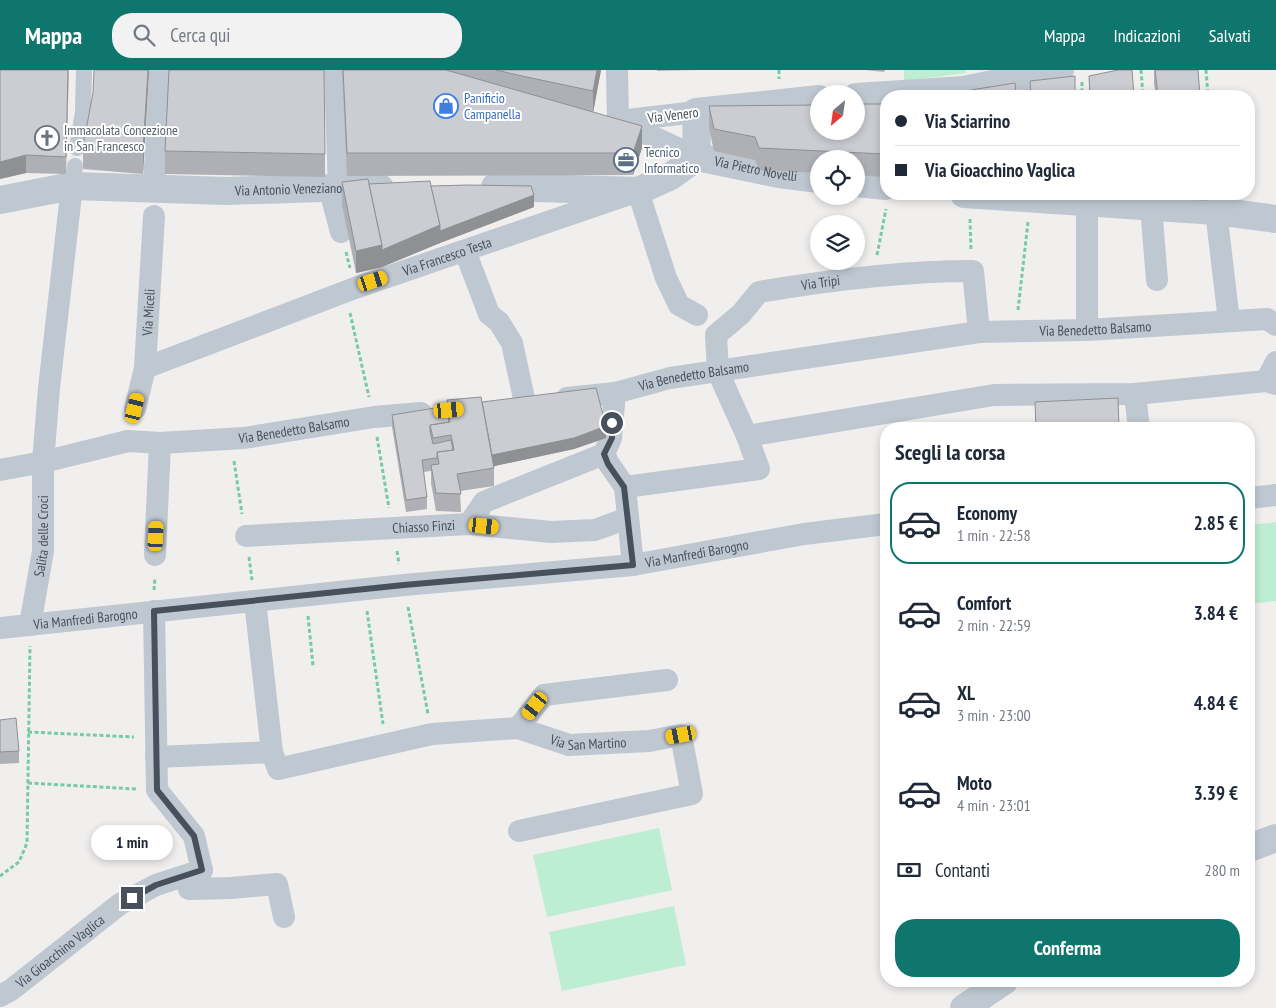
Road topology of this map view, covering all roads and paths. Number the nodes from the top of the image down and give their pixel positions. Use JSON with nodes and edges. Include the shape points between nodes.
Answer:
{"nodes":[{"id":1,"x":84,"y":70,"type":"edge"},
{"id":2,"x":160,"y":70,"type":"edge"},
{"id":3,"x":335,"y":70,"type":"edge"},
{"id":4,"x":617,"y":70,"type":"edge"},
{"id":5,"x":1060,"y":70,"type":"edge"},
{"id":6,"x":1141,"y":70,"type":"edge"},
{"id":7,"x":1206,"y":70,"type":"edge"},
{"id":8,"x":981,"y":78,"type":"edge"},
{"id":9,"x":964,"y":90,"type":"edge"},
{"id":10,"x":1143,"y":90,"type":"edge"},
{"id":11,"x":1208,"y":90,"type":"edge"},
{"id":12,"x":880,"y":95,"type":"edge"},
{"id":13,"x":865,"y":96,"type":"edge"},
{"id":14,"x":810,"y":100,"type":"edge"},
{"id":15,"x":696,"y":112,"type":"junction"},
{"id":16,"x":608,"y":120,"type":"junction"},
{"id":17,"x":78,"y":148,"type":"dead end"},
{"id":18,"x":697,"y":157,"type":"junction"},
{"id":19,"x":74,"y":176,"type":"junction"},
{"id":20,"x":810,"y":178,"type":"edge"},
{"id":21,"x":473,"y":186,"type":"edge"},
{"id":22,"x":865,"y":186,"type":"edge"},
{"id":23,"x":406,"y":187,"type":"edge"},
{"id":24,"x":154,"y":188,"type":"junction"},
{"id":25,"x":334,"y":188,"type":"junction"},
{"id":26,"x":638,"y":190,"type":"junction"},
{"id":27,"x":880,"y":192,"type":"edge"},
{"id":28,"x":0,"y":200,"type":"edge"},
{"id":29,"x":886,"y":200,"type":"edge"},
{"id":30,"x":968,"y":200,"type":"edge"},
{"id":31,"x":1030,"y":200,"type":"edge"},
{"id":32,"x":1053,"y":200,"type":"edge"},
{"id":33,"x":1087,"y":203,"type":"junction"},
{"id":34,"x":1151,"y":207,"type":"junction"},
{"id":35,"x":1216,"y":211,"type":"junction"},
{"id":36,"x":154,"y":216,"type":"dead end"},
{"id":37,"x":1276,"y":218,"type":"edge"},
{"id":38,"x":341,"y":232,"type":"joint"},
{"id":39,"x":465,"y":251,"type":"junction"},
{"id":40,"x":973,"y":270,"type":"junction"},
{"id":41,"x":873,"y":276,"type":"junction"},
{"id":42,"x":1157,"y":280,"type":"dead end"},
{"id":43,"x":350,"y":289,"type":"junction"},
{"id":44,"x":696,"y":315,"type":"dead end"},
{"id":45,"x":1228,"y":321,"type":"junction"},
{"id":46,"x":1276,"y":325,"type":"edge"},
{"id":47,"x":1087,"y":330,"type":"junction"},
{"id":48,"x":1016,"y":331,"type":"junction"},
{"id":49,"x":979,"y":332,"type":"junction"},
{"id":50,"x":145,"y":368,"type":"junction"},
{"id":51,"x":718,"y":372,"type":"junction"},
{"id":52,"x":1273,"y":376,"type":"edge"},
{"id":53,"x":615,"y":393,"type":"junction"},
{"id":54,"x":1135,"y":394,"type":"junction"},
{"id":55,"x":135,"y":408,"type":"dead end"},
{"id":56,"x":440,"y":411,"type":"edge"},
{"id":57,"x":374,"y":417,"type":"junction"},
{"id":58,"x":1138,"y":422,"type":"edge"},
{"id":59,"x":747,"y":436,"type":"junction"},
{"id":60,"x":160,"y":443,"type":"junction"},
{"id":61,"x":606,"y":459,"type":"junction"},
{"id":62,"x":43,"y":462,"type":"junction"},
{"id":63,"x":0,"y":469,"type":"edge"},
{"id":64,"x":624,"y":487,"type":"junction"},
{"id":65,"x":1276,"y":495,"type":"edge"},
{"id":66,"x":1255,"y":497,"type":"edge"},
{"id":67,"x":628,"y":518,"type":"junction"},
{"id":68,"x":469,"y":524,"type":"junction"},
{"id":69,"x":880,"y":525,"type":"edge"},
{"id":70,"x":392,"y":528,"type":"junction"},
{"id":71,"x":246,"y":536,"type":"dead end"},
{"id":72,"x":155,"y":555,"type":"joint"},
{"id":73,"x":633,"y":565,"type":"junction"},
{"id":74,"x":404,"y":585,"type":"junction"},
{"id":75,"x":364,"y":589,"type":"junction"},
{"id":76,"x":306,"y":595,"type":"junction"},
{"id":77,"x":255,"y":601,"type":"junction"},
{"id":78,"x":154,"y":611,"type":"junction"},
{"id":79,"x":30,"y":626,"type":"junction"},
{"id":80,"x":0,"y":628,"type":"edge"},
{"id":81,"x":313,"y":666,"type":"dead end"},
{"id":82,"x":668,"y":680,"type":"dead end"},
{"id":83,"x":518,"y":728,"type":"junction"},
{"id":84,"x":28,"y":732,"type":"junction"},
{"id":85,"x":432,"y":734,"type":"junction"},
{"id":86,"x":385,"y":744,"type":"junction"},
{"id":87,"x":155,"y":747,"type":"junction"},
{"id":88,"x":272,"y":752,"type":"junction"},
{"id":89,"x":28,"y":783,"type":"junction"},
{"id":90,"x":157,"y":790,"type":"junction"},
{"id":91,"x":518,"y":831,"type":"dead end"},
{"id":92,"x":1276,"y":838,"type":"edge"},
{"id":93,"x":1255,"y":846,"type":"edge"},
{"id":94,"x":202,"y":870,"type":"junction"},
{"id":95,"x":0,"y":876,"type":"edge"},
{"id":96,"x":284,"y":917,"type":"dead end"},
{"id":97,"x":995,"y":987,"type":"edge"},
{"id":98,"x":0,"y":996,"type":"edge"},
{"id":99,"x":964,"y":1008,"type":"edge"}],
"edges":[{"from":1,"to":17,"type":"street"},
{"from":2,"to":24,"type":"street"},
{"from":3,"to":25,"type":"street"},
{"from":4,"to":16,"type":"street"},
{"from":5,"to":8,"type":"street"},
{"from":6,"to":10,"type":"path"},
{"from":7,"to":11,"type":"path"},
{"from":8,"to":9,"type":"street"},
{"from":12,"to":13,"type":"street"},
{"from":14,"to":15,"type":"street","name":"Via Venero"},
{"from":15,"to":16,"type":"street","name":"Via Venero"},
{"from":15,"to":18,"type":"street"},
{"from":16,"to":18,"type":"street","name":"Via Pietro Novelli"},
{"from":18,"to":20,"type":"street","name":"Via Pietro Novelli"},
{"from":18,"to":26,"type":"street","via":[[671,176]]},
{"from":19,"to":24,"type":"street","name":"Via Antonio Veneziano"},
{"from":19,"to":28,"type":"street","name":"Via Antonio Veneziano"},
{"from":19,"to":62,"type":"street","name":"Salita delle Croci"},
{"from":21,"to":26,"type":"street"},
{"from":22,"to":27,"type":"street"},
{"from":23,"to":25,"type":"street","name":"Via Antonio Veneziano"},
{"from":24,"to":25,"type":"street","name":"Via Antonio Veneziano","via":[[226,191]]},
{"from":25,"to":38,"type":"street"},
{"from":26,"to":39,"type":"street","name":"Via Francesco Testa"},
{"from":26,"to":44,"type":"street","via":[[666,278],[679,305]]},
{"from":29,"to":41,"type":"path"},
{"from":30,"to":40,"type":"path"},
{"from":31,"to":48,"type":"path"},
{"from":32,"to":33,"type":"street"},
{"from":33,"to":34,"type":"street"},
{"from":33,"to":47,"type":"street"},
{"from":34,"to":35,"type":"street"},
{"from":34,"to":42,"type":"street"},
{"from":35,"to":37,"type":"street"},
{"from":35,"to":45,"type":"street"},
{"from":36,"to":50,"type":"street","name":"Via Miceli"},
{"from":38,"to":43,"type":"path"},
{"from":39,"to":43,"type":"street","name":"Via Francesco Testa"},
{"from":39,"to":53,"type":"street","name":"Via Benedetto Balsamo","via":[[489,314],[512,343],[515,404]]},
{"from":40,"to":41,"type":"street","name":"Via Tripi"},
{"from":40,"to":49,"type":"street"},
{"from":41,"to":51,"type":"street","name":"Via Tripi","via":[[759,292],[741,314],[716,334]]},
{"from":43,"to":50,"type":"street","name":"Via Francesco Testa"},
{"from":43,"to":57,"type":"path"},
{"from":45,"to":46,"type":"street","name":"Via Benedetto Balsamo","via":[[1267,319]]},
{"from":45,"to":47,"type":"street","name":"Via Benedetto Balsamo"},
{"from":47,"to":48,"type":"street","name":"Via Benedetto Balsamo"},
{"from":48,"to":49,"type":"street","name":"Via Benedetto Balsamo"},
{"from":49,"to":51,"type":"street","name":"Via Benedetto Balsamo"},
{"from":50,"to":55,"type":"street","name":"Via Miceli"},
{"from":51,"to":53,"type":"street","name":"Via Benedetto Balsamo","via":[[670,378]]},
{"from":51,"to":59,"type":"street"},
{"from":52,"to":54,"type":"street"},
{"from":53,"to":61,"type":"street","via":[[612,438]]},
{"from":54,"to":58,"type":"street"},
{"from":54,"to":59,"type":"street","via":[[994,395]]},
{"from":56,"to":57,"type":"street","name":"Via Benedetto Balsamo"},
{"from":57,"to":60,"type":"street","name":"Via Benedetto Balsamo","via":[[244,438]]},
{"from":57,"to":70,"type":"path"},
{"from":59,"to":64,"type":"street","via":[[758,469]]},
{"from":60,"to":62,"type":"street","name":"Via Benedetto Balsamo","via":[[128,441]]},
{"from":60,"to":72,"type":"street"},
{"from":61,"to":64,"type":"street"},
{"from":61,"to":68,"type":"street","via":[[484,502]]},
{"from":62,"to":63,"type":"street","name":"Via Benedetto Balsamo"},
{"from":62,"to":79,"type":"street","name":"Salita delle Croci","via":[[43,551]]},
{"from":64,"to":67,"type":"street"},
{"from":65,"to":66,"type":"street"},
{"from":67,"to":68,"type":"street","name":"Chiasso Finzi","via":[[595,530],[551,532]]},
{"from":67,"to":73,"type":"street"},
{"from":68,"to":70,"type":"street","name":"Chiasso Finzi"},
{"from":69,"to":73,"type":"street","name":"Via Manfredi Barogno","via":[[804,534]]},
{"from":70,"to":71,"type":"street","name":"Chiasso Finzi"},
{"from":70,"to":74,"type":"path"},
{"from":72,"to":78,"type":"path"},
{"from":73,"to":74,"type":"street","name":"Via Manfredi Barogno"},
{"from":74,"to":75,"type":"street","name":"Via Manfredi Barogno"},
{"from":74,"to":85,"type":"path"},
{"from":75,"to":76,"type":"street","name":"Via Manfredi Barogno"},
{"from":75,"to":86,"type":"path"},
{"from":76,"to":77,"type":"street","name":"Via Manfredi Barogno"},
{"from":76,"to":81,"type":"path"},
{"from":77,"to":78,"type":"street","name":"Via Manfredi Barogno"},
{"from":77,"to":88,"type":"street"},
{"from":78,"to":79,"type":"street","name":"Via Manfredi Barogno"},
{"from":78,"to":87,"type":"street"},
{"from":79,"to":80,"type":"street","name":"Via Manfredi Barogno"},
{"from":79,"to":84,"type":"path"},
{"from":82,"to":83,"type":"street","via":[[544,695]]},
{"from":83,"to":85,"type":"street","name":"Via San Martino"},
{"from":83,"to":91,"type":"street","name":"Via San Martino","via":[[569,745],[649,741],[681,735],[692,794]]},
{"from":84,"to":87,"type":"path"},
{"from":84,"to":89,"type":"path"},
{"from":85,"to":86,"type":"street","name":"Via San Martino"},
{"from":86,"to":88,"type":"street","name":"Via San Martino","via":[[278,769]]},
{"from":87,"to":88,"type":"street"},
{"from":87,"to":90,"type":"street"},
{"from":89,"to":90,"type":"path"},
{"from":89,"to":95,"type":"path","via":[[27,843],[19,862]]},
{"from":90,"to":94,"type":"street","via":[[194,836]]},
{"from":92,"to":93,"type":"street"},
{"from":94,"to":96,"type":"street","via":[[189,889],[277,884]]},
{"from":94,"to":98,"type":"street","name":"Via Gioacchino Vaglica","via":[[156,885],[120,904]]},
{"from":97,"to":99,"type":"street"}]}
